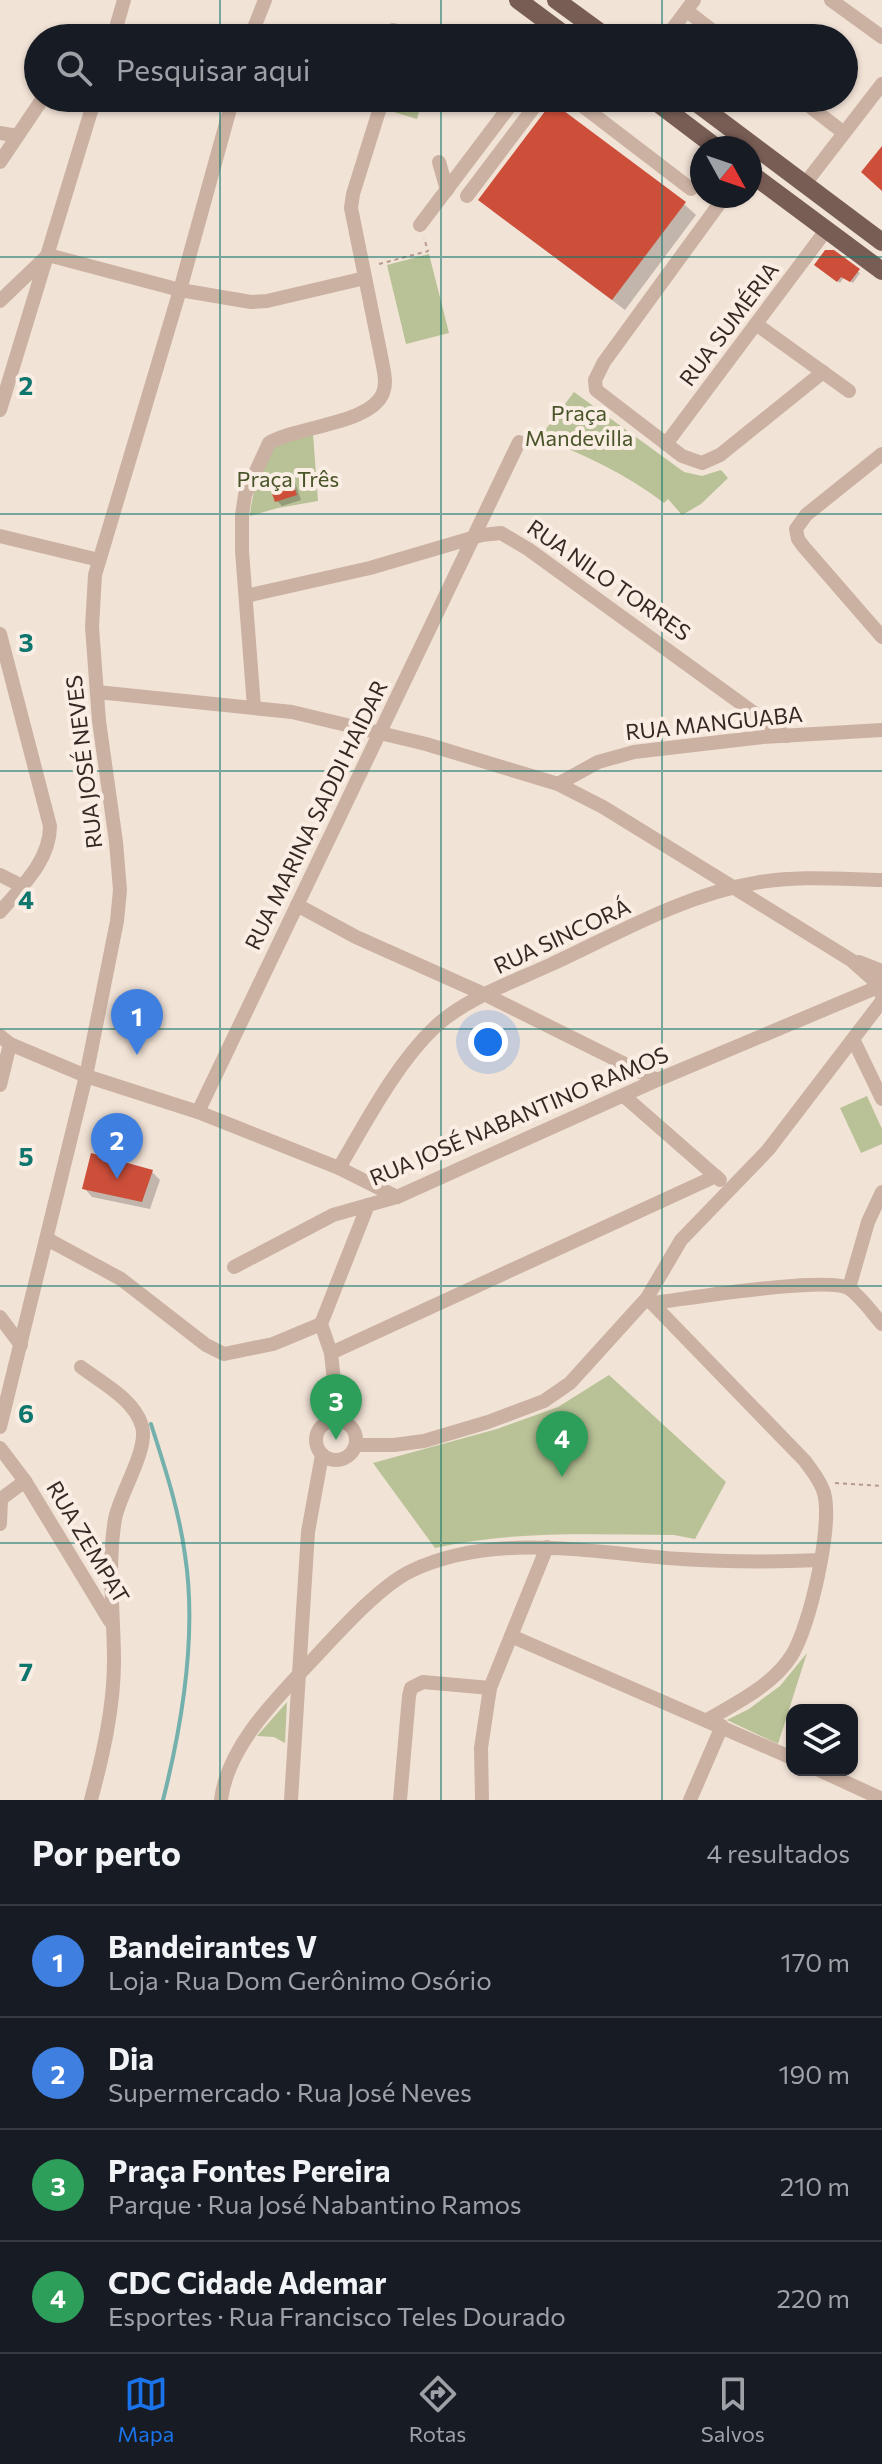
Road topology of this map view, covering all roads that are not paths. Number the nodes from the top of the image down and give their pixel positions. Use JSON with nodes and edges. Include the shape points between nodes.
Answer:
{"nodes":[{"id":1,"x":124,"y":0,"type":"edge"},
{"id":2,"x":264,"y":0,"type":"edge"},
{"id":3,"x":518,"y":0,"type":"edge"},
{"id":4,"x":556,"y":0,"type":"edge"},
{"id":5,"x":831,"y":0,"type":"edge"},
{"id":6,"x":690,"y":5,"type":"edge"},
{"id":7,"x":117,"y":24,"type":"edge"},
{"id":8,"x":255,"y":24,"type":"edge"},
{"id":9,"x":548,"y":24,"type":"edge"},
{"id":10,"x":589,"y":24,"type":"edge"},
{"id":11,"x":676,"y":24,"type":"edge"},
{"id":12,"x":708,"y":24,"type":"edge"},
{"id":13,"x":882,"y":37,"type":"edge"},
{"id":14,"x":882,"y":84,"type":"edge"},
{"id":15,"x":33,"y":112,"type":"edge"},
{"id":16,"x":91,"y":112,"type":"edge"},
{"id":17,"x":229,"y":112,"type":"edge"},
{"id":18,"x":379,"y":112,"type":"edge"},
{"id":19,"x":506,"y":112,"type":"edge"},
{"id":20,"x":530,"y":112,"type":"edge"},
{"id":21,"x":605,"y":112,"type":"edge"},
{"id":22,"x":669,"y":112,"type":"edge"},
{"id":23,"x":708,"y":112,"type":"edge"},
{"id":24,"x":817,"y":112,"type":"edge"},
{"id":25,"x":0,"y":133,"type":"edge"},
{"id":26,"x":844,"y":133,"type":"junction"},
{"id":27,"x":17,"y":136,"type":"junction"},
{"id":28,"x":701,"y":136,"type":"edge"},
{"id":29,"x":0,"y":162,"type":"edge"},
{"id":30,"x":439,"y":162,"type":"dead end"},
{"id":31,"x":762,"y":182,"type":"edge"},
{"id":32,"x":804,"y":185,"type":"junction"},
{"id":33,"x":690,"y":188,"type":"edge"},
{"id":34,"x":447,"y":190,"type":"junction"},
{"id":35,"x":467,"y":196,"type":"dead end"},
{"id":36,"x":716,"y":208,"type":"edge"},
{"id":37,"x":420,"y":225,"type":"road end"},
{"id":38,"x":827,"y":229,"type":"junction"},
{"id":39,"x":882,"y":242,"type":"edge"},
{"id":40,"x":48,"y":255,"type":"junction"},
{"id":41,"x":882,"y":271,"type":"edge"},
{"id":42,"x":364,"y":273,"type":"junction"},
{"id":43,"x":180,"y":290,"type":"junction"},
{"id":44,"x":0,"y":301,"type":"edge"},
{"id":45,"x":756,"y":324,"type":"junction"},
{"id":46,"x":823,"y":372,"type":"junction"},
{"id":47,"x":849,"y":391,"type":"dead end"},
{"id":48,"x":0,"y":410,"type":"edge"},
{"id":49,"x":519,"y":442,"type":"dead end"},
{"id":50,"x":666,"y":444,"type":"junction"},
{"id":51,"x":882,"y":454,"type":"edge"},
{"id":52,"x":0,"y":536,"type":"edge"},
{"id":53,"x":474,"y":537,"type":"junction"},
{"id":54,"x":99,"y":560,"type":"junction"},
{"id":55,"x":246,"y":596,"type":"junction"},
{"id":56,"x":0,"y":634,"type":"edge"},
{"id":57,"x":882,"y":637,"type":"edge"},
{"id":58,"x":97,"y":692,"type":"junction"},
{"id":59,"x":254,"y":707,"type":"junction"},
{"id":60,"x":882,"y":730,"type":"edge"},
{"id":61,"x":381,"y":732,"type":"junction"},
{"id":62,"x":786,"y":736,"type":"junction"},
{"id":63,"x":558,"y":784,"type":"junction"},
{"id":64,"x":0,"y":875,"type":"edge"},
{"id":65,"x":882,"y":880,"type":"edge"},
{"id":66,"x":22,"y":886,"type":"junction"},
{"id":67,"x":732,"y":888,"type":"junction"},
{"id":68,"x":297,"y":905,"type":"junction"},
{"id":69,"x":0,"y":912,"type":"edge"},
{"id":70,"x":881,"y":987,"type":"edge"},
{"id":71,"x":486,"y":995,"type":"junction"},
{"id":72,"x":882,"y":1011,"type":"edge"},
{"id":73,"x":865,"y":1024,"type":"junction"},
{"id":74,"x":5,"y":1040,"type":"edge"},
{"id":75,"x":854,"y":1041,"type":"junction"},
{"id":76,"x":86,"y":1076,"type":"junction"},
{"id":77,"x":657,"y":1080,"type":"junction"},
{"id":78,"x":0,"y":1085,"type":"edge"},
{"id":79,"x":624,"y":1096,"type":"junction"},
{"id":80,"x":882,"y":1099,"type":"edge"},
{"id":81,"x":198,"y":1112,"type":"junction"},
{"id":82,"x":339,"y":1168,"type":"junction"},
{"id":83,"x":716,"y":1176,"type":"junction"},
{"id":84,"x":731,"y":1190,"type":"junction"},
{"id":85,"x":882,"y":1192,"type":"edge"},
{"id":86,"x":397,"y":1197,"type":"junction"},
{"id":87,"x":368,"y":1205,"type":"junction"},
{"id":88,"x":47,"y":1239,"type":"junction"},
{"id":89,"x":234,"y":1267,"type":"dead end"},
{"id":90,"x":849,"y":1288,"type":"junction"},
{"id":91,"x":650,"y":1300,"type":"junction"},
{"id":92,"x":0,"y":1317,"type":"edge"},
{"id":93,"x":321,"y":1324,"type":"junction"},
{"id":94,"x":882,"y":1324,"type":"edge"},
{"id":95,"x":21,"y":1345,"type":"junction"},
{"id":96,"x":331,"y":1353,"type":"junction"},
{"id":97,"x":81,"y":1367,"type":"dead end"},
{"id":98,"x":338,"y":1420,"type":"junction"},
{"id":99,"x":0,"y":1427,"type":"edge"},
{"id":100,"x":356,"y":1445,"type":"junction"},
{"id":101,"x":0,"y":1448,"type":"edge"},
{"id":102,"x":322,"y":1455,"type":"junction"},
{"id":103,"x":25,"y":1481,"type":"junction"},
{"id":104,"x":1,"y":1499,"type":"edge"},
{"id":105,"x":0,"y":1524,"type":"edge"},
{"id":106,"x":547,"y":1547,"type":"junction"},
{"id":107,"x":820,"y":1560,"type":"junction"},
{"id":108,"x":113,"y":1625,"type":"junction"},
{"id":109,"x":511,"y":1636,"type":"junction"},
{"id":110,"x":297,"y":1677,"type":"junction"},
{"id":111,"x":490,"y":1688,"type":"junction"},
{"id":112,"x":715,"y":1722,"type":"junction"},
{"id":113,"x":786,"y":1755,"type":"edge"},
{"id":114,"x":832,"y":1776,"type":"edge"},
{"id":115,"x":485,"y":1798,"type":"edge"},
{"id":116,"x":882,"y":1799,"type":"edge"},
{"id":117,"x":91,"y":1800,"type":"edge"},
{"id":118,"x":221,"y":1800,"type":"edge"},
{"id":119,"x":291,"y":1800,"type":"edge"},
{"id":120,"x":400,"y":1800,"type":"edge"},
{"id":121,"x":690,"y":1800,"type":"edge"}],
"edges":[{"from":1,"to":7,"type":"street"},
{"from":2,"to":8,"type":"street"},
{"from":3,"to":9,"type":"main road"},
{"from":4,"to":10,"type":"main road"},
{"from":5,"to":13,"type":"street"},
{"from":6,"to":11,"type":"street"},
{"from":6,"to":12,"type":"street"},
{"from":14,"to":26,"type":"street"},
{"from":15,"to":27,"type":"street"},
{"from":16,"to":40,"type":"street"},
{"from":17,"to":43,"type":"street","name":"RUA JOSÉ NEVES"},
{"from":18,"to":42,"type":"street","via":[[352,202]]},
{"from":19,"to":34,"type":"street"},
{"from":20,"to":35,"type":"street"},
{"from":21,"to":33,"type":"street"},
{"from":22,"to":28,"type":"main road"},
{"from":23,"to":32,"type":"main road"},
{"from":24,"to":26,"type":"street"},
{"from":25,"to":27,"type":"street"},
{"from":26,"to":32,"type":"street"},
{"from":27,"to":29,"type":"street"},
{"from":30,"to":34,"type":"street"},
{"from":31,"to":38,"type":"main road"},
{"from":32,"to":39,"type":"main road"},
{"from":34,"to":37,"type":"street"},
{"from":36,"to":50,"type":"street","via":[[595,380],[596,390]]},
{"from":38,"to":41,"type":"main road"},
{"from":38,"to":45,"type":"street","name":"RUA SUMÉRIA"},
{"from":40,"to":43,"type":"street"},
{"from":40,"to":44,"type":"street"},
{"from":40,"to":48,"type":"street"},
{"from":42,"to":43,"type":"street","via":[[267,301]]},
{"from":42,"to":55,"type":"street","via":[[385,378],[383,394],[364,411],[275,440],[266,448],[244,500]]},
{"from":43,"to":54,"type":"street","name":"RUA JOSÉ NEVES"},
{"from":45,"to":46,"type":"street"},
{"from":45,"to":50,"type":"street","name":"RUA SUMÉRIA"},
{"from":46,"to":47,"type":"street"},
{"from":46,"to":50,"type":"street","via":[[714,459],[692,462]]},
{"from":49,"to":53,"type":"street","name":"RUA MARINA SADDI HAIDAR"},
{"from":51,"to":57,"type":"street","via":[[796,529],[803,546]]},
{"from":52,"to":54,"type":"street"},
{"from":53,"to":55,"type":"street","name":"RUA NILO TORRES"},
{"from":53,"to":61,"type":"street","name":"RUA MARINA SADDI HAIDAR"},
{"from":53,"to":62,"type":"street","name":"RUA NILO TORRES","via":[[511,537]]},
{"from":54,"to":58,"type":"street","name":"RUA JOSÉ NEVES","via":[[91,608]]},
{"from":55,"to":59,"type":"street"},
{"from":56,"to":66,"type":"street","via":[[50,826],[46,853]]},
{"from":58,"to":59,"type":"street"},
{"from":58,"to":76,"type":"street","name":"RUA JOSÉ NEVES","via":[[120,890]]},
{"from":59,"to":61,"type":"street"},
{"from":60,"to":62,"type":"street","name":"RUA MANGUABA"},
{"from":61,"to":63,"type":"street"},
{"from":61,"to":68,"type":"street","name":"RUA MARINA SADDI HAIDAR"},
{"from":62,"to":63,"type":"street","name":"RUA MANGUABA","via":[[634,752],[598,762]]},
{"from":63,"to":67,"type":"street"},
{"from":64,"to":66,"type":"street"},
{"from":65,"to":67,"type":"street","name":"RUA SINCORÁ","via":[[792,879]]},
{"from":66,"to":69,"type":"street"},
{"from":67,"to":70,"type":"street","via":[[851,960]]},
{"from":67,"to":71,"type":"street","name":"RUA SINCORÁ","via":[[682,904]]},
{"from":68,"to":71,"type":"street"},
{"from":68,"to":81,"type":"street","name":"RUA MARINA SADDI HAIDAR"},
{"from":70,"to":73,"type":"street"},
{"from":70,"to":77,"type":"street","name":"RUA JOSÉ NABANTINO RAMOS"},
{"from":71,"to":77,"type":"street"},
{"from":71,"to":82,"type":"street","name":"RUA SINCORÁ","via":[[452,1013],[417,1047]]},
{"from":72,"to":73,"type":"street"},
{"from":73,"to":75,"type":"street"},
{"from":74,"to":76,"type":"street"},
{"from":74,"to":78,"type":"street"},
{"from":75,"to":80,"type":"street"},
{"from":75,"to":84,"type":"street"},
{"from":76,"to":81,"type":"street"},
{"from":76,"to":88,"type":"street","name":"RUA JOSÉ NEVES"},
{"from":77,"to":79,"type":"street","name":"RUA JOSÉ NABANTINO RAMOS"},
{"from":79,"to":83,"type":"street"},
{"from":79,"to":86,"type":"street","name":"RUA JOSÉ NABANTINO RAMOS"},
{"from":81,"to":82,"type":"street"},
{"from":82,"to":86,"type":"street"},
{"from":83,"to":84,"type":"street"},
{"from":83,"to":96,"type":"street"},
{"from":84,"to":91,"type":"street","via":[[681,1240]]},
{"from":85,"to":90,"type":"street"},
{"from":86,"to":87,"type":"street","name":"RUA JOSÉ NABANTINO RAMOS"},
{"from":87,"to":89,"type":"street","via":[[333,1215]]},
{"from":87,"to":93,"type":"street","name":"RUA JOSÉ NABANTINO RAMOS"},
{"from":88,"to":93,"type":"street","via":[[121,1279],[224,1354],[273,1344]]},
{"from":88,"to":95,"type":"street","name":"RUA JOSÉ NEVES"},
{"from":90,"to":91,"type":"street","via":[[818,1284]]},
{"from":90,"to":94,"type":"street"},
{"from":91,"to":100,"type":"street","via":[[570,1383],[544,1401],[424,1441]]},
{"from":91,"to":107,"type":"street","via":[[820,1482],[826,1505]]},
{"from":92,"to":95,"type":"street"},
{"from":93,"to":96,"type":"street"},
{"from":95,"to":99,"type":"street","name":"RUA JOSÉ NEVES"},
{"from":96,"to":98,"type":"street"},
{"from":97,"to":108,"type":"street","via":[[125,1400],[144,1435],[115,1521]]},
{"from":98,"to":100,"type":"street","via":[[355,1431]]},
{"from":98,"to":102,"type":"street","via":[[319,1429],[316,1442]]},
{"from":100,"to":102,"type":"street","via":[[342,1460]]},
{"from":101,"to":103,"type":"street","name":"RUA ZEMPAT"},
{"from":102,"to":110,"type":"street","via":[[308,1532]]},
{"from":103,"to":104,"type":"street"},
{"from":103,"to":108,"type":"street","name":"RUA ZEMPAT"},
{"from":104,"to":105,"type":"street"},
{"from":106,"to":107,"type":"street","via":[[746,1563]]},
{"from":106,"to":109,"type":"street"},
{"from":106,"to":110,"type":"street","via":[[483,1551],[409,1572],[346,1625]]},
{"from":107,"to":112,"type":"street","via":[[808,1620],[791,1656],[773,1677]]},
{"from":108,"to":117,"type":"street","via":[[111,1699]]},
{"from":109,"to":111,"type":"street"},
{"from":109,"to":112,"type":"street"},
{"from":110,"to":118,"type":"street","via":[[230,1762]]},
{"from":110,"to":119,"type":"street"},
{"from":111,"to":115,"type":"street","via":[[481,1748]]},
{"from":111,"to":120,"type":"street","via":[[423,1682],[411,1688]]},
{"from":112,"to":113,"type":"street"},
{"from":112,"to":121,"type":"street"},
{"from":114,"to":116,"type":"street"}]}
